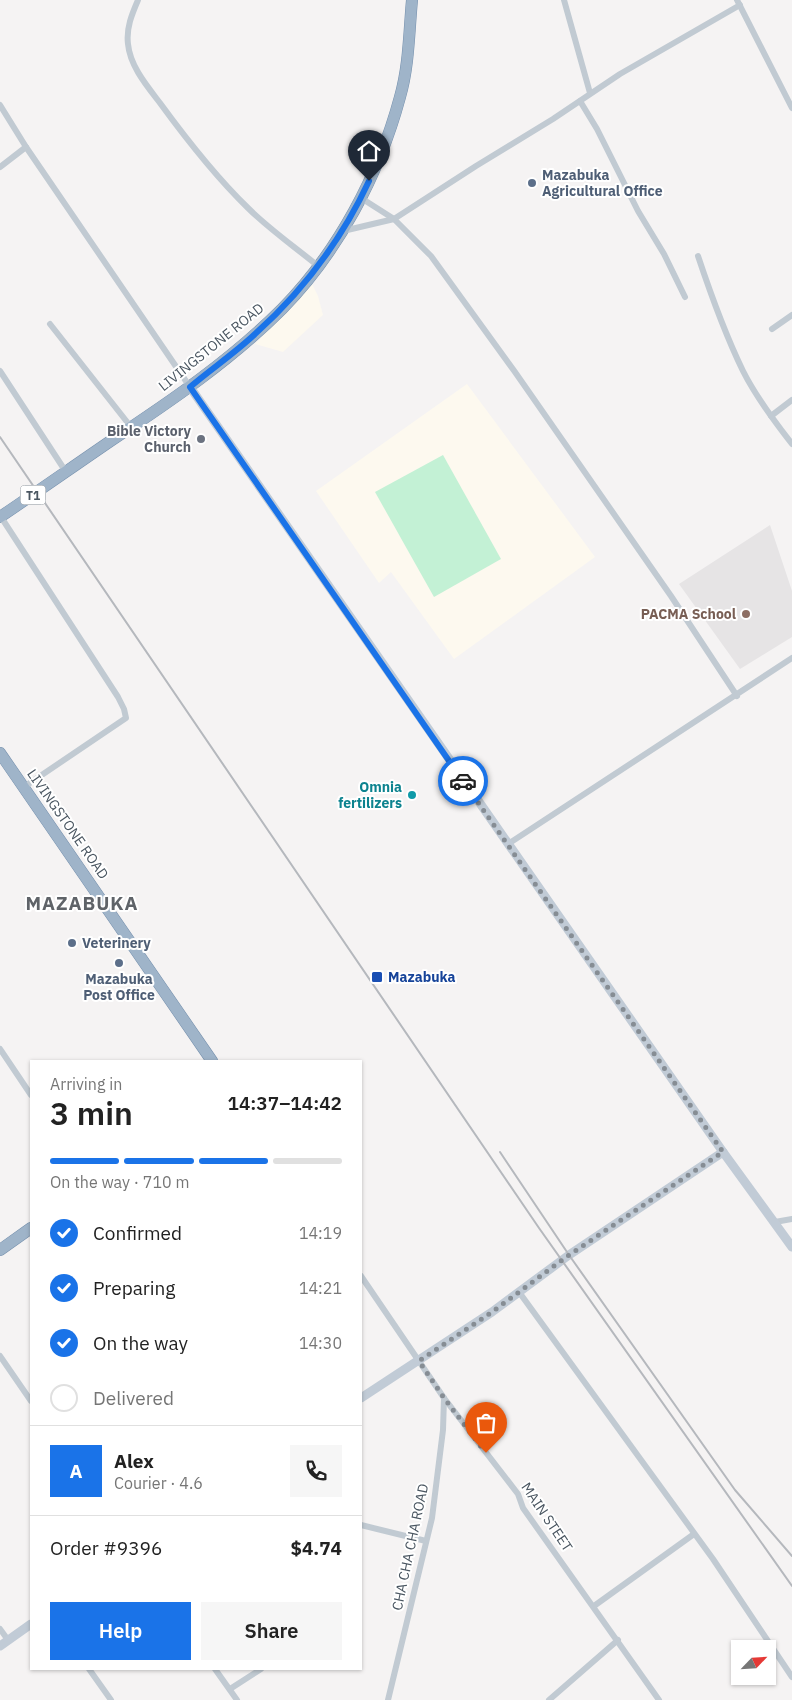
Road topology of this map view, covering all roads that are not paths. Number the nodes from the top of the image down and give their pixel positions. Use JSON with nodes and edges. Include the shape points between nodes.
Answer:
{"nodes":[{"id":1,"x":138,"y":0,"type":"edge"},
{"id":2,"x":412,"y":0,"type":"edge"},
{"id":3,"x":564,"y":0,"type":"edge"},
{"id":4,"x":738,"y":3,"type":"edge"},
{"id":5,"x":590,"y":93,"type":"junction"},
{"id":6,"x":580,"y":101,"type":"junction"},
{"id":7,"x":0,"y":105,"type":"edge"},
{"id":8,"x":792,"y":108,"type":"edge"},
{"id":9,"x":26,"y":147,"type":"junction"},
{"id":10,"x":0,"y":167,"type":"edge"},
{"id":11,"x":361,"y":198,"type":"junction"},
{"id":12,"x":394,"y":219,"type":"junction"},
{"id":13,"x":342,"y":231,"type":"junction"},
{"id":14,"x":698,"y":256,"type":"dead end"},
{"id":15,"x":318,"y":266,"type":"junction"},
{"id":16,"x":685,"y":297,"type":"dead end"},
{"id":17,"x":792,"y":315,"type":"edge"},
{"id":18,"x":50,"y":324,"type":"dead end"},
{"id":19,"x":772,"y":329,"type":"dead end"},
{"id":20,"x":0,"y":371,"type":"edge"},
{"id":21,"x":190,"y":387,"type":"junction"},
{"id":22,"x":792,"y":400,"type":"edge"},
{"id":23,"x":771,"y":416,"type":"junction"},
{"id":24,"x":131,"y":427,"type":"junction"},
{"id":25,"x":792,"y":444,"type":"edge"},
{"id":26,"x":66,"y":472,"type":"junction"},
{"id":27,"x":0,"y":517,"type":"edge"},
{"id":28,"x":792,"y":658,"type":"edge"},
{"id":29,"x":736,"y":696,"type":"junction"},
{"id":30,"x":0,"y":753,"type":"edge"},
{"id":31,"x":24,"y":787,"type":"junction"},
{"id":32,"x":508,"y":844,"type":"junction"},
{"id":33,"x":1,"y":1054,"type":"edge"},
{"id":34,"x":211,"y":1060,"type":"edge"},
{"id":35,"x":30,"y":1094,"type":"edge"},
{"id":36,"x":723,"y":1152,"type":"junction"},
{"id":37,"x":792,"y":1219,"type":"edge"},
{"id":38,"x":775,"y":1222,"type":"junction"},
{"id":39,"x":30,"y":1229,"type":"edge"},
{"id":40,"x":792,"y":1247,"type":"edge"},
{"id":41,"x":0,"y":1250,"type":"edge"},
{"id":42,"x":362,"y":1277,"type":"edge"},
{"id":43,"x":519,"y":1292,"type":"junction"},
{"id":44,"x":0,"y":1356,"type":"edge"},
{"id":45,"x":419,"y":1361,"type":"junction"},
{"id":46,"x":362,"y":1397,"type":"edge"},
{"id":47,"x":444,"y":1398,"type":"junction"},
{"id":48,"x":30,"y":1400,"type":"edge"},
{"id":49,"x":362,"y":1525,"type":"edge"},
{"id":50,"x":694,"y":1534,"type":"junction"},
{"id":51,"x":426,"y":1541,"type":"junction"},
{"id":52,"x":587,"y":1596,"type":"junction"},
{"id":53,"x":605,"y":1598,"type":"junction"},
{"id":54,"x":594,"y":1606,"type":"junction"},
{"id":55,"x":30,"y":1625,"type":"edge"},
{"id":56,"x":0,"y":1628,"type":"edge"},
{"id":57,"x":618,"y":1640,"type":"junction"},
{"id":58,"x":4,"y":1643,"type":"edge"},
{"id":59,"x":90,"y":1670,"type":"edge"},
{"id":60,"x":216,"y":1670,"type":"edge"},
{"id":61,"x":259,"y":1670,"type":"edge"},
{"id":62,"x":792,"y":1677,"type":"edge"},
{"id":63,"x":230,"y":1689,"type":"junction"},
{"id":64,"x":111,"y":1700,"type":"edge"},
{"id":65,"x":237,"y":1700,"type":"edge"},
{"id":66,"x":388,"y":1700,"type":"edge"},
{"id":67,"x":549,"y":1700,"type":"edge"},
{"id":68,"x":659,"y":1700,"type":"edge"}],
"edges":[{"from":1,"to":15,"type":"street","via":[[128,31],[128,44],[130,57],[143,81],[220,180],[249,210]]},
{"from":2,"to":11,"type":"highway","name":"LIVINGSTONE ROAD","number":"T1","via":[[408,54],[400,96],[389,133]]},
{"from":3,"to":5,"type":"street"},
{"from":4,"to":5,"type":"street"},
{"from":4,"to":8,"type":"street"},
{"from":5,"to":6,"type":"street"},
{"from":6,"to":12,"type":"street"},
{"from":6,"to":16,"type":"street"},
{"from":7,"to":9,"type":"street"},
{"from":9,"to":10,"type":"street"},
{"from":9,"to":21,"type":"street"},
{"from":11,"to":12,"type":"street"},
{"from":11,"to":13,"type":"highway","name":"LIVINGSTONE ROAD","number":"T1"},
{"from":12,"to":13,"type":"street"},
{"from":12,"to":29,"type":"street","via":[[431,256],[515,372],[671,596]]},
{"from":13,"to":15,"type":"highway","name":"LIVINGSTONE ROAD","number":"T1"},
{"from":14,"to":23,"type":"street","via":[[729,340]]},
{"from":15,"to":21,"type":"highway","name":"LIVINGSTONE ROAD","number":"T1","via":[[254,335]]},
{"from":17,"to":19,"type":"street"},
{"from":18,"to":24,"type":"street"},
{"from":20,"to":26,"type":"street"},
{"from":21,"to":24,"type":"highway","name":"LIVINGSTONE ROAD","number":"T1"},
{"from":21,"to":32,"type":"main road"},
{"from":22,"to":23,"type":"street"},
{"from":23,"to":25,"type":"street"},
{"from":24,"to":26,"type":"highway","name":"LIVINGSTONE ROAD","number":"T1"},
{"from":26,"to":27,"type":"highway","name":"LIVINGSTONE ROAD","number":"T1"},
{"from":27,"to":31,"type":"street","via":[[118,697],[126,718]]},
{"from":28,"to":29,"type":"street"},
{"from":29,"to":32,"type":"street"},
{"from":30,"to":31,"type":"highway","name":"LIVINGSTONE ROAD"},
{"from":31,"to":34,"type":"highway","name":"LIVINGSTONE ROAD"},
{"from":32,"to":36,"type":"main road"},
{"from":33,"to":35,"type":"street"},
{"from":36,"to":38,"type":"main road"},
{"from":36,"to":43,"type":"main road"},
{"from":37,"to":38,"type":"street"},
{"from":38,"to":40,"type":"main road"},
{"from":39,"to":41,"type":"highway"},
{"from":42,"to":45,"type":"street","name":"MAIN STEET"},
{"from":43,"to":45,"type":"main road"},
{"from":43,"to":50,"type":"street"},
{"from":44,"to":48,"type":"street"},
{"from":45,"to":46,"type":"main road"},
{"from":45,"to":47,"type":"street","name":"MAIN STEET"},
{"from":47,"to":51,"type":"street","name":"CHA CHA CHA ROAD","via":[[432,1518]]},
{"from":47,"to":52,"type":"street","name":"MAIN STEET","via":[[518,1494],[523,1508]]},
{"from":49,"to":51,"type":"street"},
{"from":50,"to":53,"type":"street"},
{"from":50,"to":62,"type":"street"},
{"from":51,"to":66,"type":"street","name":"CHA CHA CHA ROAD"},
{"from":52,"to":53,"type":"street"},
{"from":52,"to":54,"type":"street","name":"MAIN STEET"},
{"from":53,"to":54,"type":"street"},
{"from":54,"to":57,"type":"street","name":"MAIN STEET"},
{"from":55,"to":58,"type":"main road"},
{"from":56,"to":58,"type":"street"},
{"from":57,"to":67,"type":"street"},
{"from":57,"to":68,"type":"street","name":"MAIN STEET"},
{"from":59,"to":64,"type":"street"},
{"from":60,"to":63,"type":"street"},
{"from":61,"to":63,"type":"street"},
{"from":63,"to":65,"type":"street"}]}
